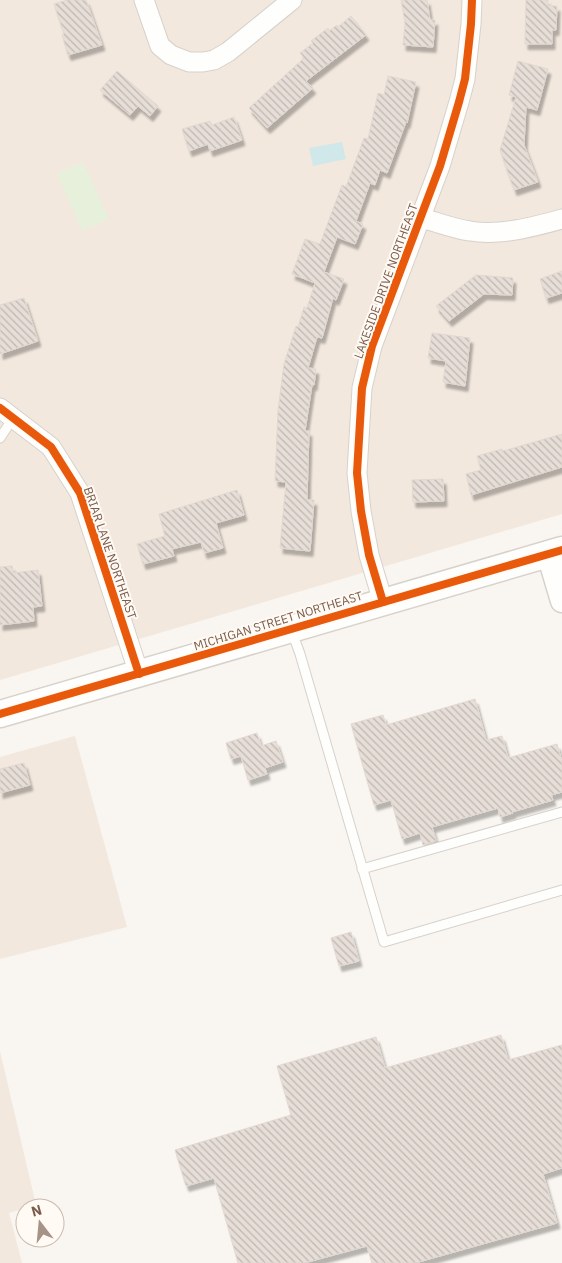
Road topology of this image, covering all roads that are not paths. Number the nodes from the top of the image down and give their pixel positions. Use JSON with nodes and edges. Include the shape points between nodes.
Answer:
{"nodes":[{"id":1,"x":144,"y":0,"type":"edge"},
{"id":2,"x":292,"y":0,"type":"edge"},
{"id":3,"x":472,"y":0,"type":"edge"},
{"id":4,"x":421,"y":218,"type":"junction"},
{"id":5,"x":562,"y":219,"type":"edge"},
{"id":6,"x":6,"y":413,"type":"edge"},
{"id":7,"x":0,"y":438,"type":"edge"},
{"id":8,"x":555,"y":552,"type":"edge"},
{"id":9,"x":562,"y":601,"type":"edge"},
{"id":10,"x":383,"y":602,"type":"junction"},
{"id":11,"x":291,"y":629,"type":"junction"},
{"id":12,"x":139,"y":674,"type":"junction"},
{"id":13,"x":0,"y":714,"type":"edge"},
{"id":14,"x":562,"y":812,"type":"edge"},
{"id":15,"x":362,"y":869,"type":"junction"},
{"id":16,"x":562,"y":890,"type":"edge"}],
"edges":[{"from":1,"to":2,"type":"street","via":[[160,46],[171,55],[189,62],[203,62],[228,52]]},
{"from":3,"to":4,"type":"street","name":"LAKESIDE DRIVE NORTHEAST","via":[[465,79]]},
{"from":4,"to":5,"type":"street","via":[[470,231],[535,227]]},
{"from":4,"to":10,"type":"street","name":"LAKESIDE DRIVE NORTHEAST","via":[[372,346],[362,388],[357,473],[360,511]]},
{"from":6,"to":7,"type":"lane"},
{"from":6,"to":12,"type":"street","name":"BRIAR LANE NORTHEAST","via":[[51,447],[80,493]]},
{"from":8,"to":9,"type":"street"},
{"from":8,"to":10,"type":"main road","name":"MICHIGAN STREET NORTHEAST"},
{"from":10,"to":11,"type":"main road","name":"MICHIGAN STREET NORTHEAST"},
{"from":11,"to":12,"type":"main road","name":"MICHIGAN STREET NORTHEAST"},
{"from":11,"to":15,"type":"lane"},
{"from":12,"to":13,"type":"main road","name":"MICHIGAN STREET NORTHEAST"},
{"from":14,"to":15,"type":"lane"},
{"from":15,"to":16,"type":"lane","via":[[384,942]]}]}
